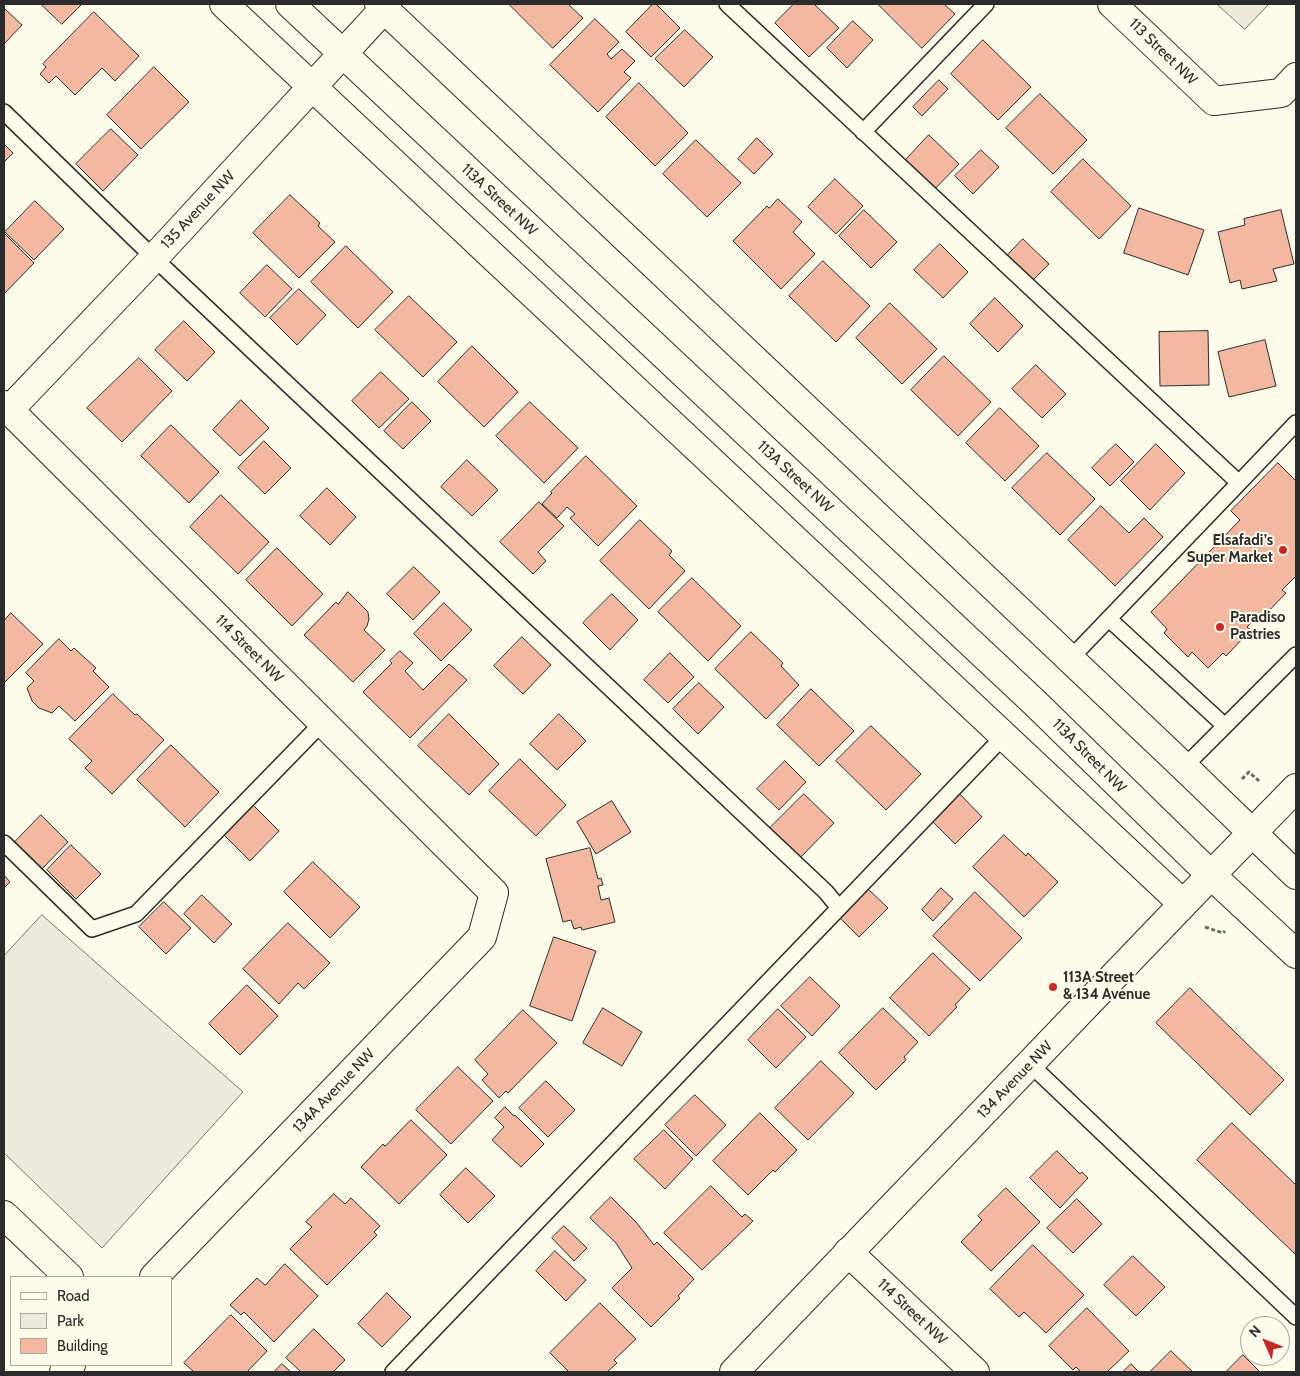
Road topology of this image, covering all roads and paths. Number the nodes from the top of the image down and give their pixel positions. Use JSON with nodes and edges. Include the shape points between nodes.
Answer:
{"nodes":[{"id":1,"x":224,"y":4,"type":"edge"},
{"id":2,"x":290,"y":4,"type":"edge"},
{"id":3,"x":727,"y":4,"type":"edge"},
{"id":4,"x":986,"y":4,"type":"edge"},
{"id":5,"x":1112,"y":4,"type":"edge"},
{"id":6,"x":382,"y":6,"type":"edge"},
{"id":7,"x":343,"y":54,"type":"junction"},
{"id":8,"x":1296,"y":77,"type":"edge"},
{"id":9,"x":313,"y":88,"type":"junction"},
{"id":10,"x":4,"y":112,"type":"edge"},
{"id":11,"x":864,"y":132,"type":"junction"},
{"id":12,"x":154,"y":258,"type":"junction"},
{"id":13,"x":6,"y":407,"type":"edge"},
{"id":14,"x":1296,"y":423,"type":"edge"},
{"id":15,"x":1239,"y":483,"type":"junction"},
{"id":16,"x":1109,"y":619,"type":"junction"},
{"id":17,"x":1296,"y":655,"type":"edge"},
{"id":18,"x":1069,"y":660,"type":"junction"},
{"id":19,"x":323,"y":722,"type":"junction"},
{"id":20,"x":1225,"y":726,"type":"junction"},
{"id":21,"x":1004,"y":737,"type":"junction"},
{"id":22,"x":1184,"y":767,"type":"junction"},
{"id":23,"x":1296,"y":788,"type":"edge"},
{"id":24,"x":1252,"y":833,"type":"junction"},
{"id":25,"x":4,"y":843,"type":"edge"},
{"id":26,"x":1210,"y":875,"type":"junction"},
{"id":27,"x":1296,"y":875,"type":"edge"},
{"id":28,"x":494,"y":893,"type":"joint"},
{"id":29,"x":1183,"y":904,"type":"junction"},
{"id":30,"x":839,"y":908,"type":"junction"},
{"id":31,"x":1296,"y":954,"type":"edge"},
{"id":32,"x":1030,"y":1064,"type":"junction"},
{"id":33,"x":4,"y":1216,"type":"edge"},
{"id":34,"x":848,"y":1252,"type":"junction"},
{"id":35,"x":68,"y":1276,"type":"edge"},
{"id":36,"x":155,"y":1276,"type":"edge"},
{"id":37,"x":1296,"y":1317,"type":"edge"},
{"id":38,"x":393,"y":1372,"type":"edge"},
{"id":39,"x":734,"y":1372,"type":"edge"},
{"id":40,"x":975,"y":1372,"type":"edge"}],
"edges":[{"from":1,"to":9,"type":"street"},
{"from":2,"to":7,"type":"street","name":"113A Street NW"},
{"from":3,"to":11,"type":"lane"},
{"from":4,"to":11,"type":"lane"},
{"from":5,"to":8,"type":"street","name":"113 Street NW","via":[[1214,100],[1281,93]]},
{"from":6,"to":7,"type":"street","name":"135 Avenue NW"},
{"from":6,"to":18,"type":"street"},
{"from":7,"to":9,"type":"street","name":"135 Avenue NW"},
{"from":7,"to":26,"type":"street","name":"113A Street NW","via":[[1034,702]]},
{"from":9,"to":12,"type":"street","name":"135 Avenue NW"},
{"from":9,"to":21,"type":"street"},
{"from":10,"to":12,"type":"lane"},
{"from":11,"to":15,"type":"lane"},
{"from":12,"to":13,"type":"street","name":"135 Avenue NW"},
{"from":12,"to":30,"type":"lane","via":[[826,892]]},
{"from":13,"to":19,"type":"street","name":"114 Street NW"},
{"from":14,"to":15,"type":"lane"},
{"from":15,"to":16,"type":"lane"},
{"from":16,"to":18,"type":"lane"},
{"from":16,"to":20,"type":"lane"},
{"from":17,"to":20,"type":"lane"},
{"from":18,"to":22,"type":"street"},
{"from":19,"to":25,"type":"lane","via":[[136,914],[92,929]]},
{"from":19,"to":28,"type":"street","name":"114 Street NW"},
{"from":20,"to":22,"type":"lane"},
{"from":21,"to":29,"type":"street"},
{"from":21,"to":30,"type":"lane"},
{"from":22,"to":24,"type":"street"},
{"from":23,"to":24,"type":"street","name":"134 Avenue NW"},
{"from":24,"to":26,"type":"street","name":"134 Avenue NW"},
{"from":24,"to":27,"type":"street"},
{"from":26,"to":29,"type":"street","name":"134 Avenue NW"},
{"from":26,"to":31,"type":"street","name":"113A Street NW"},
{"from":28,"to":36,"type":"street","name":"134A Avenue NW","via":[[482,937]]},
{"from":29,"to":32,"type":"street","name":"134 Avenue NW"},
{"from":30,"to":38,"type":"lane"},
{"from":32,"to":34,"type":"street","name":"134 Avenue NW"},
{"from":32,"to":37,"type":"lane"},
{"from":33,"to":35,"type":"street"},
{"from":34,"to":39,"type":"street","name":"134 Avenue NW"},
{"from":34,"to":40,"type":"street","name":"114 Street NW"}]}
